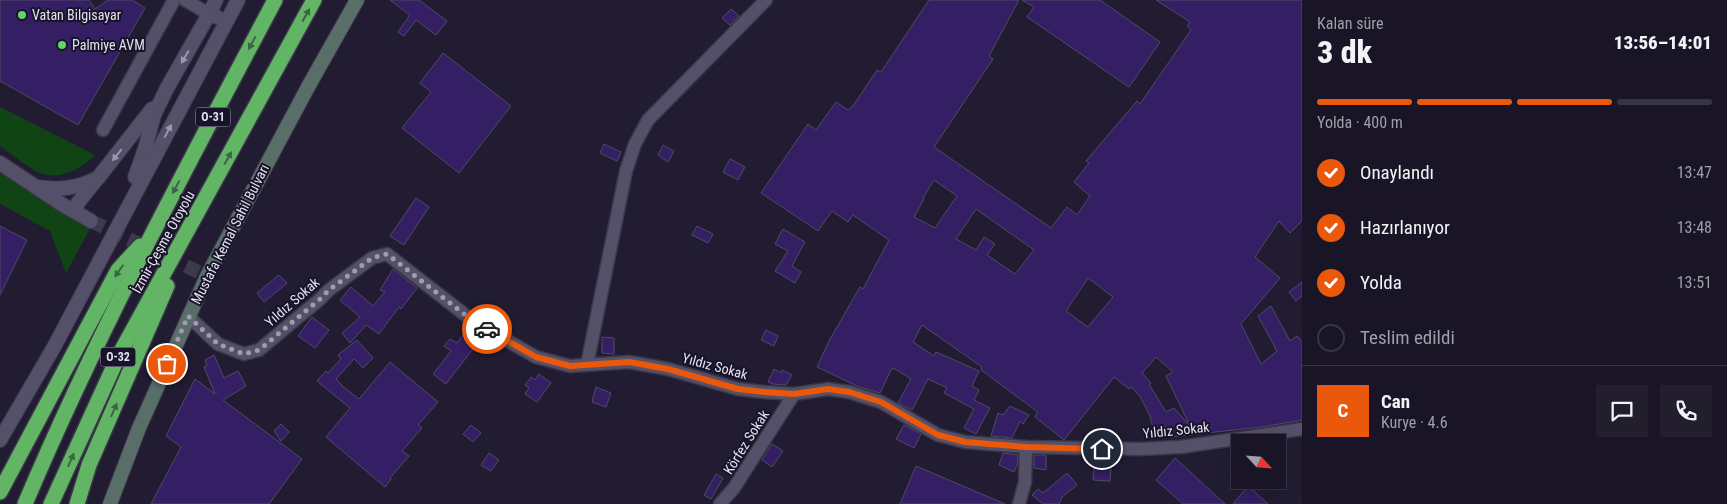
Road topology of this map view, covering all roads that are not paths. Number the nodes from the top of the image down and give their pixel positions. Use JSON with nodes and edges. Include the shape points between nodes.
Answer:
{"nodes":[{"id":1,"x":174,"y":0,"type":"edge"},
{"id":2,"x":185,"y":0,"type":"edge"},
{"id":3,"x":216,"y":0,"type":"edge"},
{"id":4,"x":238,"y":0,"type":"edge"},
{"id":5,"x":275,"y":0,"type":"edge"},
{"id":6,"x":314,"y":0,"type":"edge"},
{"id":7,"x":357,"y":0,"type":"edge"},
{"id":8,"x":766,"y":0,"type":"edge"},
{"id":9,"x":209,"y":14,"type":"junction"},
{"id":10,"x":227,"y":20,"type":"junction"},
{"id":11,"x":167,"y":88,"type":"junction"},
{"id":12,"x":102,"y":130,"type":"dead end"},
{"id":13,"x":0,"y":163,"type":"edge"},
{"id":14,"x":98,"y":178,"type":"junction"},
{"id":15,"x":36,"y":187,"type":"junction"},
{"id":16,"x":76,"y":212,"type":"junction"},
{"id":17,"x":196,"y":216,"type":"junction"},
{"id":18,"x":120,"y":220,"type":"junction"},
{"id":19,"x":90,"y":221,"type":"tunnel mouth"},
{"id":20,"x":151,"y":234,"type":"junction"},
{"id":21,"x":188,"y":316,"type":"junction"},
{"id":22,"x":587,"y":365,"type":"junction"},
{"id":23,"x":794,"y":394,"type":"junction"},
{"id":24,"x":1302,"y":429,"type":"edge"},
{"id":25,"x":0,"y":440,"type":"edge"},
{"id":26,"x":1026,"y":447,"type":"junction"},
{"id":27,"x":89,"y":465,"type":"junction"},
{"id":28,"x":0,"y":492,"type":"edge"},
{"id":29,"x":25,"y":504,"type":"edge"},
{"id":30,"x":51,"y":504,"type":"edge"},
{"id":31,"x":72,"y":504,"type":"edge"},
{"id":32,"x":77,"y":504,"type":"edge"},
{"id":33,"x":110,"y":504,"type":"edge"},
{"id":34,"x":720,"y":504,"type":"edge"},
{"id":35,"x":1019,"y":504,"type":"edge"}],
"edges":[{"from":1,"to":12,"type":"street"},
{"from":2,"to":9,"type":"street"},
{"from":3,"to":9,"type":"street"},
{"from":4,"to":10,"type":"street"},
{"from":5,"to":20,"type":"highway","name":"İzmir-Çeşme Otoyolu","number":"O-31","one_way":true},
{"from":17,"to":6,"type":"highway","name":"İzmir-Çeşme Otoyolu","number":"O-31","one_way":true},
{"from":7,"to":21,"type":"main road","name":"Mustafa Kemal Sahil Bulvarı","via":[[280,138]]},
{"from":8,"to":22,"type":"street","via":[[648,120],[635,144],[626,170]]},
{"from":9,"to":10,"type":"street"},
{"from":9,"to":11,"type":"street","one_way":true},
{"from":18,"to":10,"type":"street","one_way":true},
{"from":11,"to":14,"type":"street","one_way":true},
{"from":11,"to":18,"type":"street","via":[[154,115]]},
{"from":13,"to":15,"type":"street"},
{"from":14,"to":15,"type":"street","via":[[55,190]]},
{"from":14,"to":16,"type":"street","via":[[77,204]]},
{"from":15,"to":16,"type":"street"},
{"from":16,"to":19,"type":"street"},
{"from":27,"to":17,"type":"highway","one_way":true},
{"from":30,"to":17,"type":"highway","name":"İzmir-Çeşme Otoyolu","number":"O-32","one_way":true,"via":[[119,355]]},
{"from":18,"to":25,"type":"street","via":[[54,347]]},
{"from":20,"to":28,"type":"highway","one_way":true,"via":[[118,270]]},
{"from":20,"to":29,"type":"highway","name":"İzmir-Çeşme Otoyolu","number":"O-31"},
{"from":21,"to":22,"type":"street","name":"Yıldız Sokak","via":[[218,344],[244,354],[259,350],[329,290],[372,258],[387,254],[473,321],[536,357],[570,366]]},
{"from":21,"to":33,"type":"main road","name":"Mustafa Kemal Sahil Bulvarı"},
{"from":22,"to":23,"type":"street","name":"Yıldız Sokak","via":[[629,362],[668,369],[738,389]]},
{"from":23,"to":26,"type":"street","name":"Yıldız Sokak","via":[[828,389],[849,392],[881,402],[938,435],[965,442]]},
{"from":23,"to":34,"type":"street","name":"Körfez Sokak","via":[[734,488]]},
{"from":24,"to":26,"type":"street","name":"Yıldız Sokak","via":[[1181,447]]},
{"from":26,"to":35,"type":"street","via":[[1025,482]]},
{"from":27,"to":31,"type":"highway"},
{"from":27,"to":32,"type":"highway"}]}
